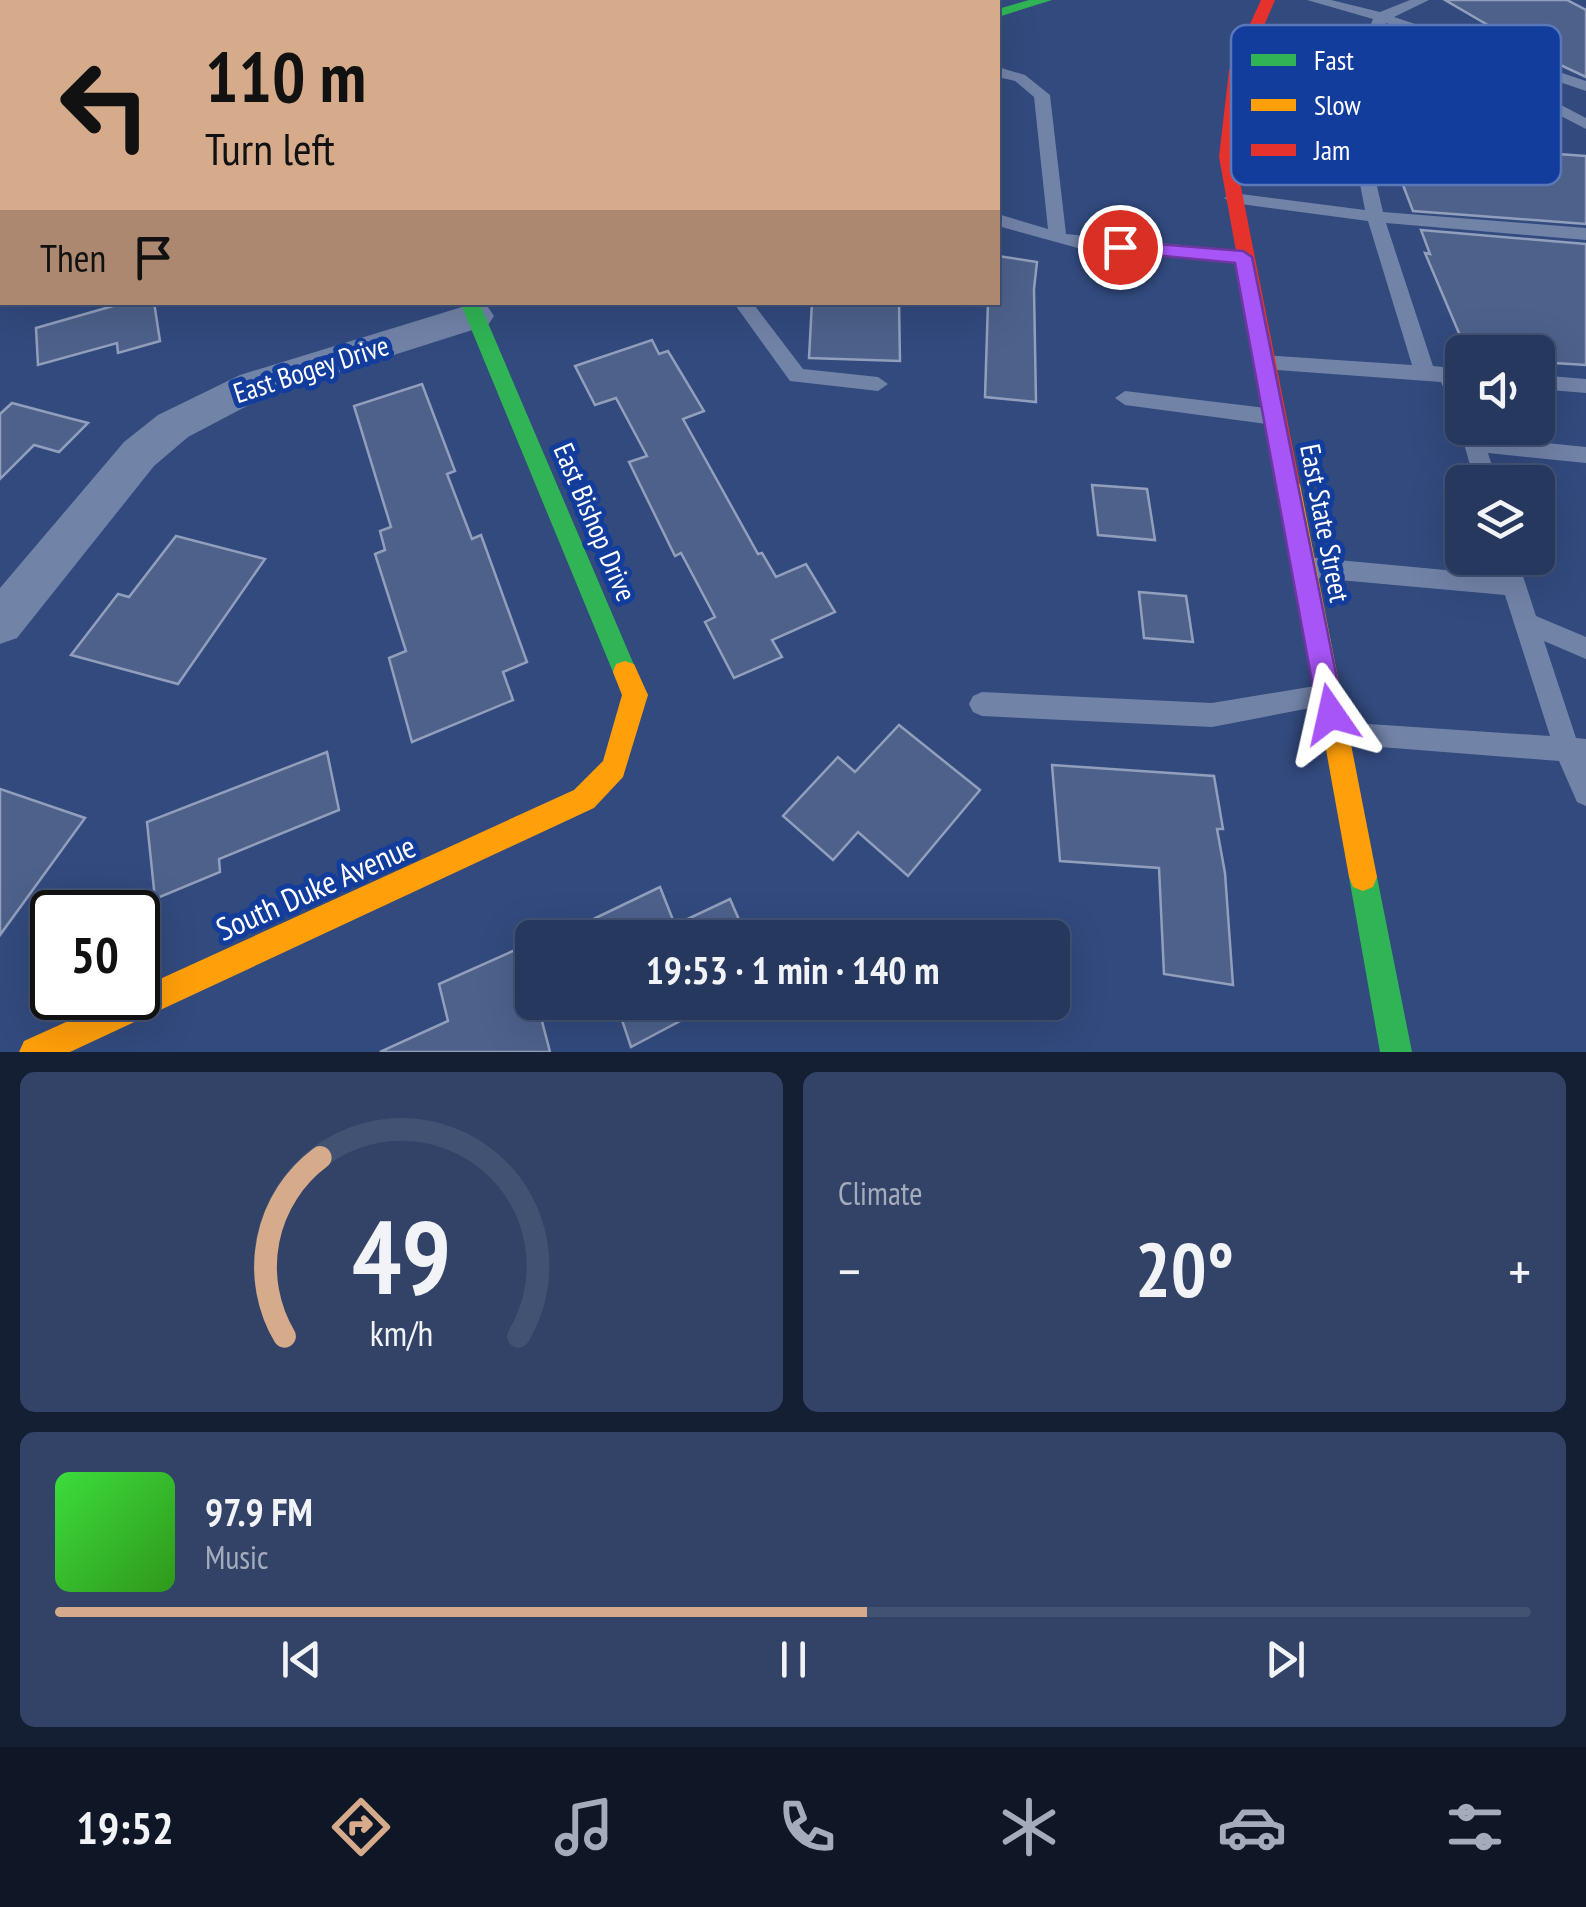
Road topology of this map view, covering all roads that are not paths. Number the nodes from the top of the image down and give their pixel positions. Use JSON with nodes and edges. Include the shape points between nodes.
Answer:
{"nodes":[{"id":1,"x":1046,"y":0,"type":"edge"},
{"id":2,"x":1314,"y":0,"type":"edge"},
{"id":3,"x":1422,"y":0,"type":"edge"},
{"id":4,"x":1000,"y":12,"type":"edge"},
{"id":5,"x":1381,"y":16,"type":"junction"},
{"id":6,"x":1377,"y":25,"type":"edge"},
{"id":7,"x":1409,"y":25,"type":"edge"},
{"id":8,"x":1000,"y":73,"type":"edge"},
{"id":9,"x":1561,"y":76,"type":"edge"},
{"id":10,"x":1586,"y":86,"type":"edge"},
{"id":11,"x":1231,"y":108,"type":"edge"},
{"id":12,"x":1561,"y":111,"type":"edge"},
{"id":13,"x":1586,"y":124,"type":"edge"},
{"id":14,"x":1231,"y":184,"type":"edge"},
{"id":15,"x":1231,"y":185,"type":"edge"},
{"id":16,"x":1368,"y":185,"type":"edge"},
{"id":17,"x":1233,"y":198,"type":"junction"},
{"id":18,"x":1375,"y":217,"type":"junction"},
{"id":19,"x":1000,"y":221,"type":"edge"},
{"id":20,"x":1586,"y":234,"type":"edge"},
{"id":21,"x":1058,"y":238,"type":"junction"},
{"id":22,"x":1243,"y":257,"type":"junction"},
{"id":23,"x":744,"y":305,"type":"edge"},
{"id":24,"x":472,"y":309,"type":"edge"},
{"id":25,"x":1263,"y":362,"type":"junction"},
{"id":26,"x":1425,"y":373,"type":"junction"},
{"id":27,"x":1445,"y":374,"type":"edge"},
{"id":28,"x":1555,"y":383,"type":"edge"},
{"id":29,"x":878,"y":384,"type":"dead end"},
{"id":30,"x":1586,"y":386,"type":"edge"},
{"id":31,"x":1125,"y":398,"type":"dead end"},
{"id":32,"x":1274,"y":417,"type":"junction"},
{"id":33,"x":1526,"y":445,"type":"edge"},
{"id":34,"x":1586,"y":455,"type":"edge"},
{"id":35,"x":1303,"y":566,"type":"junction"},
{"id":36,"x":1511,"y":575,"type":"edge"},
{"id":37,"x":1514,"y":586,"type":"junction"},
{"id":38,"x":1525,"y":622,"type":"junction"},
{"id":39,"x":0,"y":624,"type":"edge"},
{"id":40,"x":1586,"y":648,"type":"edge"},
{"id":41,"x":1327,"y":695,"type":"junction"},
{"id":42,"x":982,"y":704,"type":"dead end"},
{"id":43,"x":1335,"y":734,"type":"junction"},
{"id":44,"x":1576,"y":750,"type":"edge"},
{"id":45,"x":614,"y":768,"type":"joint"},
{"id":46,"x":1586,"y":793,"type":"edge"},
{"id":47,"x":35,"y":1052,"type":"edge"},
{"id":48,"x":1396,"y":1052,"type":"edge"}],
"edges":[{"from":1,"to":4,"type":"main road"},
{"from":2,"to":5,"type":"lane"},
{"from":3,"to":5,"type":"lane"},
{"from":5,"to":6,"type":"lane"},
{"from":5,"to":7,"type":"lane"},
{"from":8,"to":21,"type":"lane","via":[[1042,95]]},
{"from":9,"to":10,"type":"lane"},
{"from":11,"to":14,"type":"main road","name":"East State Street"},
{"from":12,"to":13,"type":"lane"},
{"from":15,"to":17,"type":"main road","name":"East State Street"},
{"from":16,"to":18,"type":"lane"},
{"from":17,"to":18,"type":"lane"},
{"from":17,"to":22,"type":"main road","name":"East State Street"},
{"from":18,"to":20,"type":"lane"},
{"from":18,"to":26,"type":"lane"},
{"from":19,"to":21,"type":"lane"},
{"from":21,"to":22,"type":"lane"},
{"from":22,"to":25,"type":"main road","name":"East State Street"},
{"from":23,"to":29,"type":"lane","via":[[797,376]]},
{"from":24,"to":39,"type":"street","name":"East Bogey Drive","via":[[254,385],[172,426],[140,454]]},
{"from":24,"to":45,"type":"main road","name":"East Bishop Drive","via":[[636,694]]},
{"from":25,"to":26,"type":"lane"},
{"from":25,"to":32,"type":"main road","name":"East State Street"},
{"from":26,"to":27,"type":"lane"},
{"from":28,"to":30,"type":"lane"},
{"from":31,"to":32,"type":"lane"},
{"from":32,"to":35,"type":"main road","name":"East State Street"},
{"from":33,"to":34,"type":"lane"},
{"from":35,"to":37,"type":"lane"},
{"from":35,"to":41,"type":"main road","name":"East State Street"},
{"from":36,"to":37,"type":"lane"},
{"from":37,"to":38,"type":"lane"},
{"from":38,"to":40,"type":"lane"},
{"from":38,"to":44,"type":"lane"},
{"from":41,"to":42,"type":"lane","via":[[1212,715]]},
{"from":41,"to":43,"type":"main road","name":"East State Street"},
{"from":43,"to":44,"type":"lane"},
{"from":43,"to":48,"type":"main road","name":"East State Street"},
{"from":44,"to":46,"type":"lane"},
{"from":45,"to":47,"type":"main road","name":"South Duke Avenue","via":[[584,800],[545,820]]}]}
